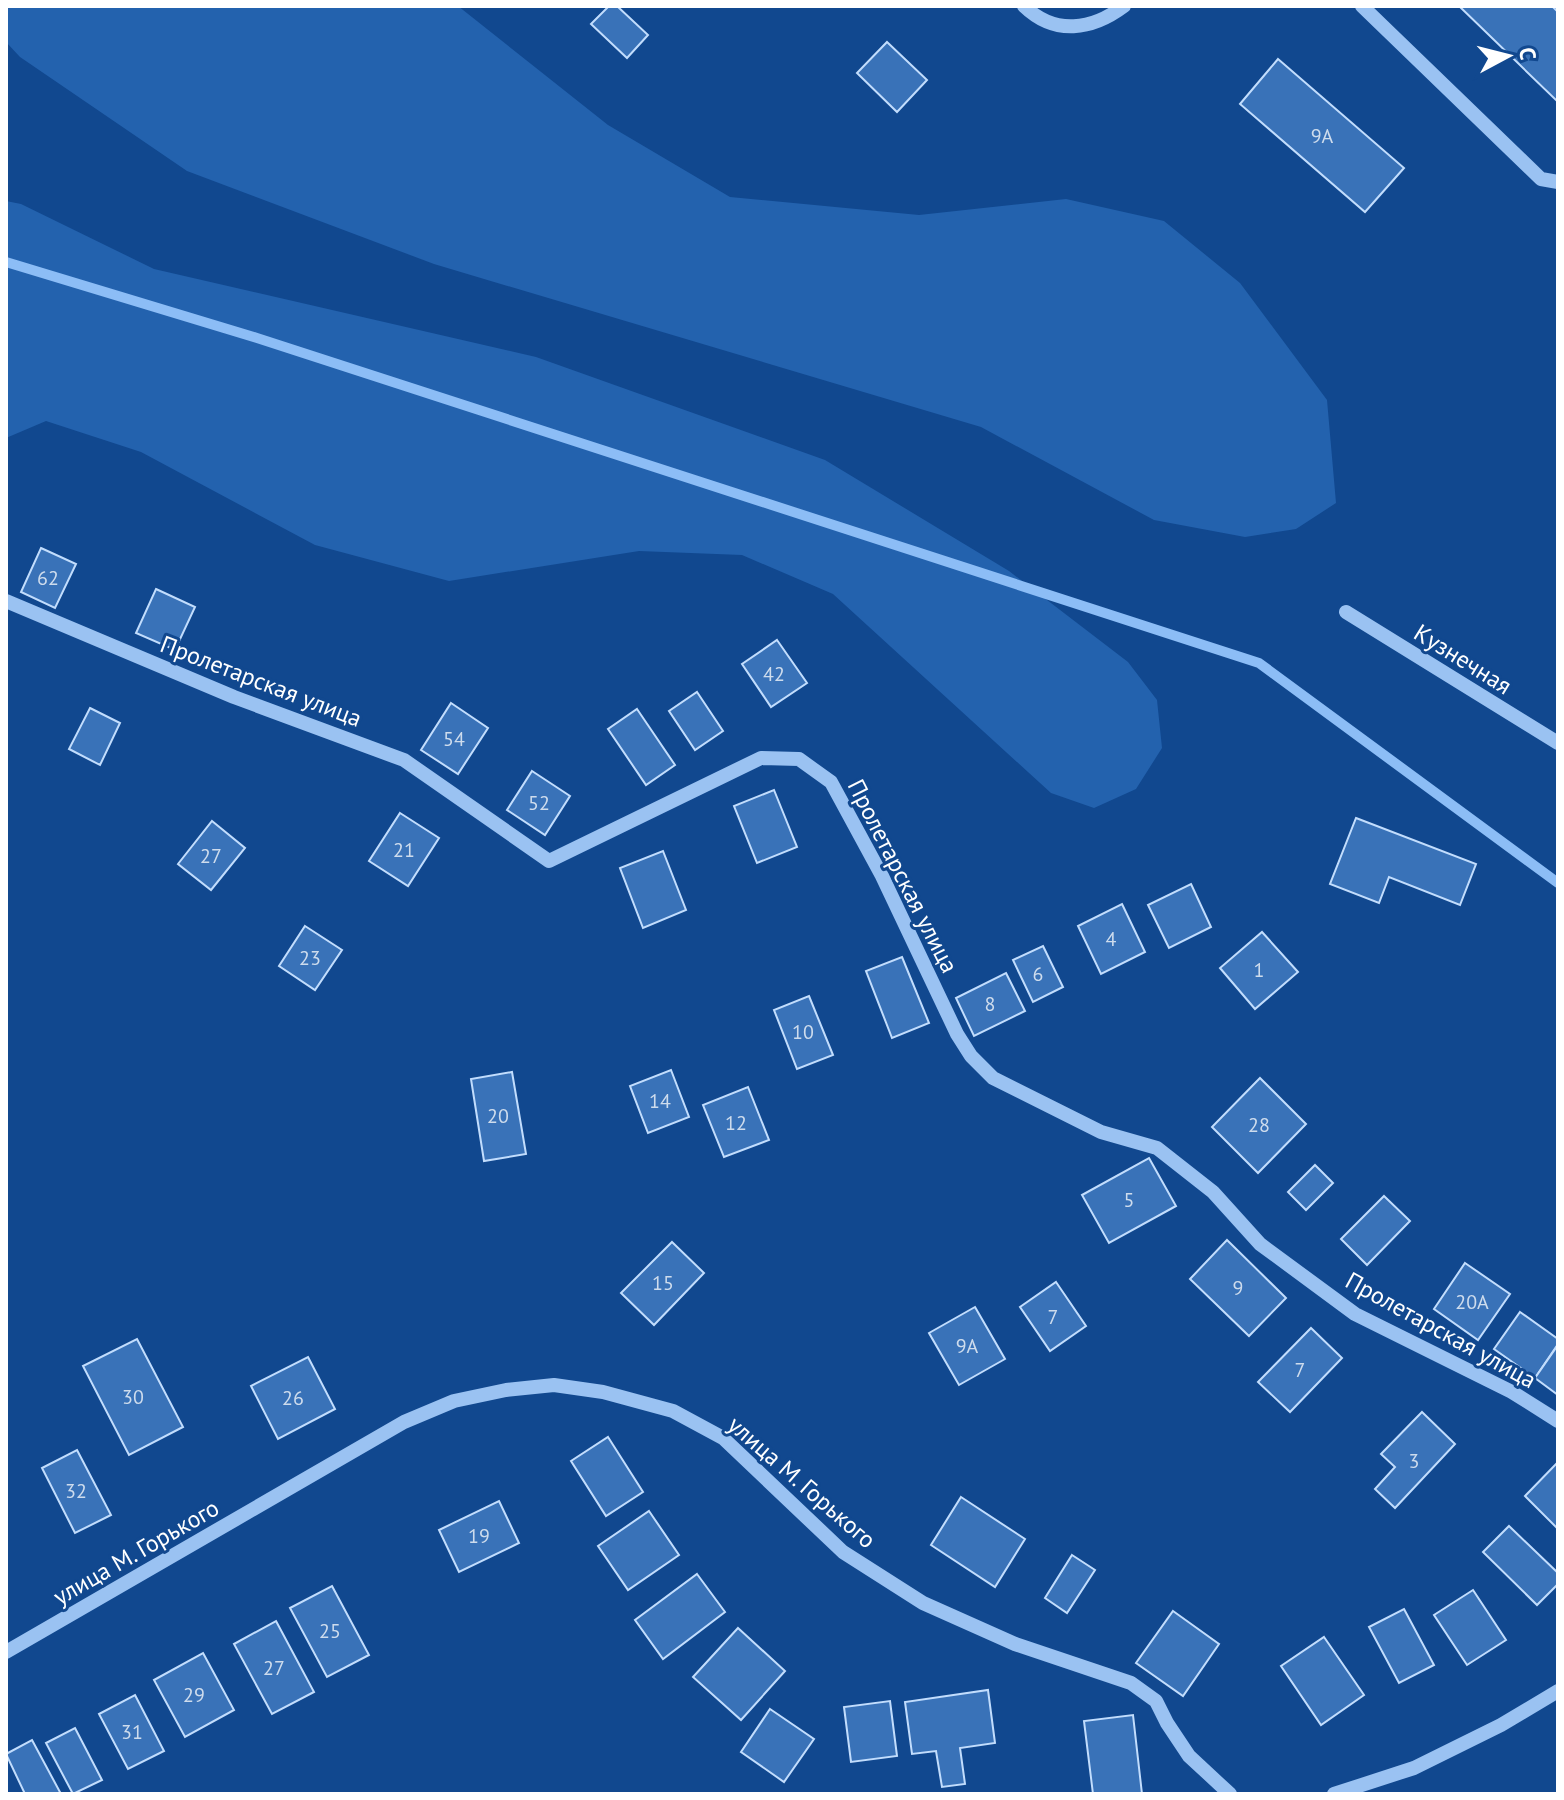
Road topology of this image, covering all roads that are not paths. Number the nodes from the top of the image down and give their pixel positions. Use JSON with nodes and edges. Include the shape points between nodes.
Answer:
{"nodes":[{"id":1,"x":1024,"y":6,"type":"edge"},
{"id":2,"x":1124,"y":6,"type":"edge"},
{"id":3,"x":1362,"y":6,"type":"edge"},
{"id":4,"x":1558,"y":182,"type":"edge"},
{"id":5,"x":6,"y":601,"type":"edge"},
{"id":6,"x":1346,"y":612,"type":"dead end"},
{"id":7,"x":1558,"y":743,"type":"edge"},
{"id":8,"x":1558,"y":1421,"type":"edge"},
{"id":9,"x":6,"y":1652,"type":"edge"},
{"id":10,"x":1558,"y":1691,"type":"edge"},
{"id":11,"x":1230,"y":1794,"type":"edge"},
{"id":12,"x":1334,"y":1794,"type":"edge"}],
"edges":[{"from":1,"to":2,"type":"street","via":[[1067,29],[1107,19]]},
{"from":3,"to":4,"type":"street","via":[[1541,179]]},
{"from":5,"to":8,"type":"street","name":"Пролетарская улица","via":[[234,697],[404,760],[549,861],[761,758],[799,759],[831,782],[957,1034],[993,1078],[1101,1132],[1157,1148],[1213,1192],[1260,1244],[1355,1314],[1512,1392]]},
{"from":6,"to":7,"type":"street","name":"Кузнечная"},
{"from":9,"to":11,"type":"street","name":"улица М. Горького","via":[[404,1422],[454,1401],[554,1385],[673,1411],[723,1438],[843,1552],[923,1603],[1015,1644],[1131,1683],[1156,1701],[1189,1756]]},
{"from":10,"to":12,"type":"street","via":[[1414,1768]]}]}
